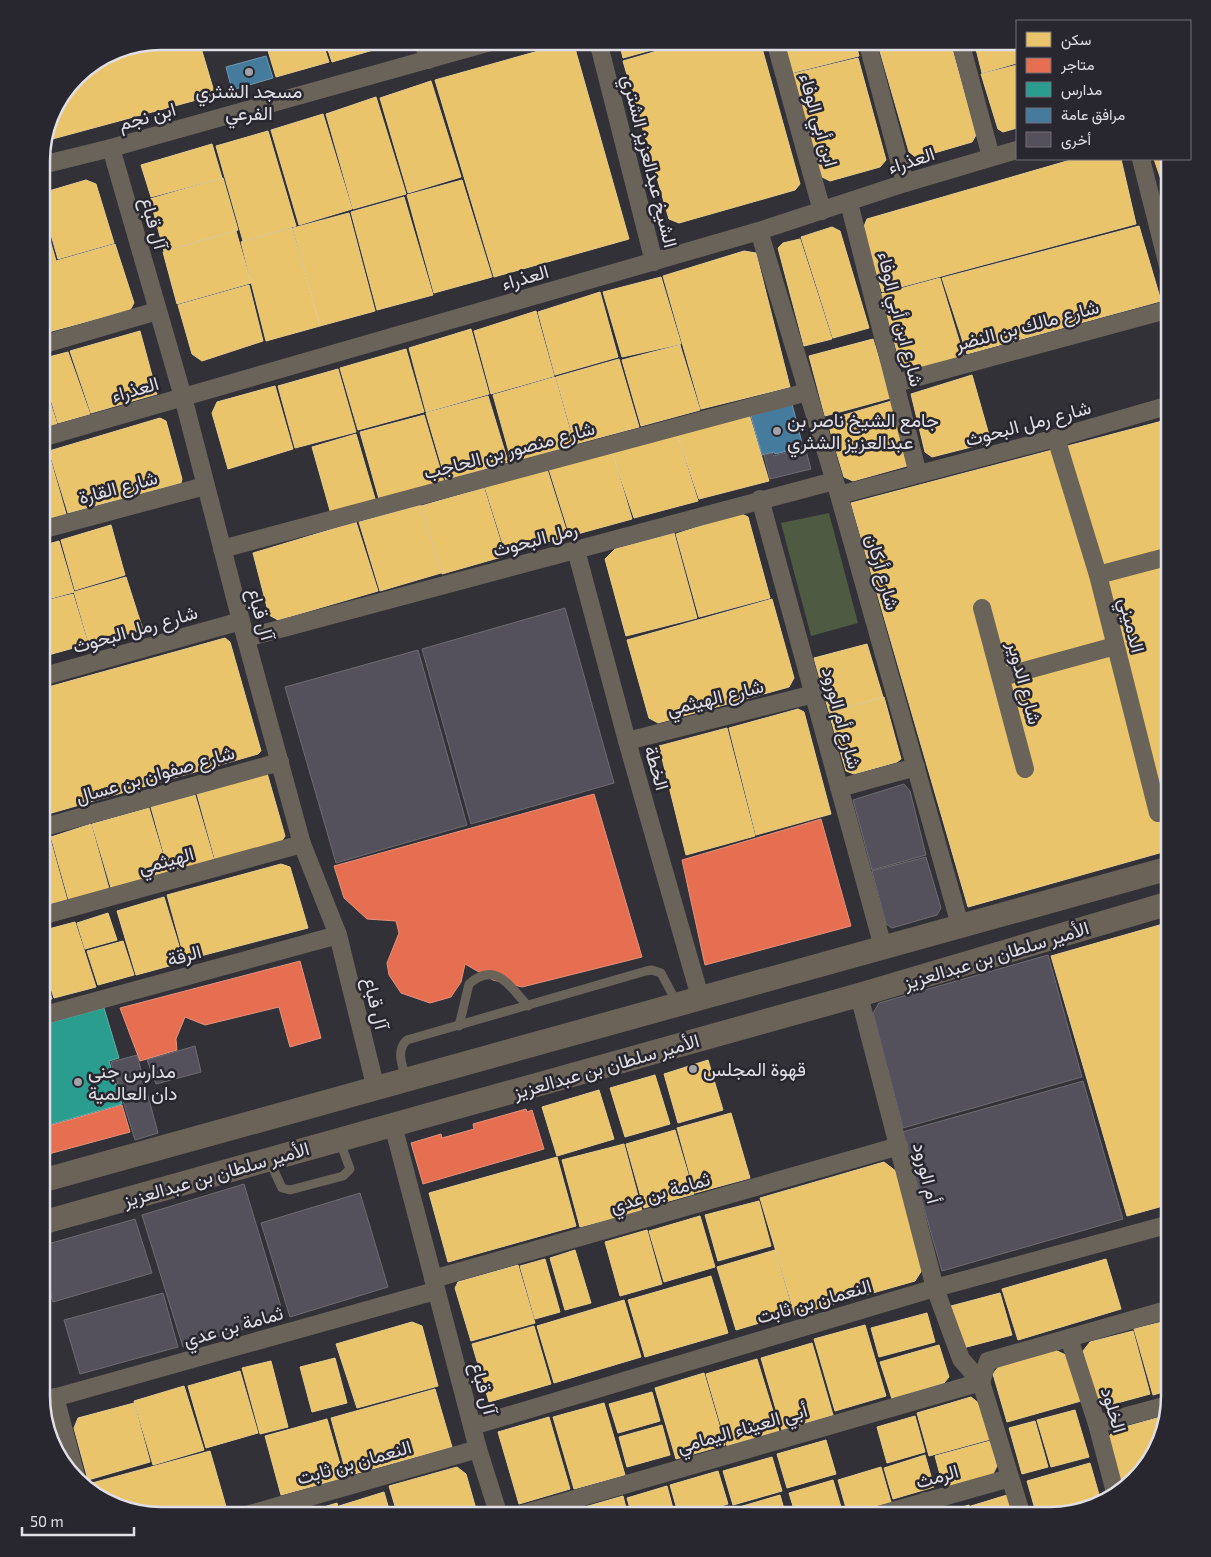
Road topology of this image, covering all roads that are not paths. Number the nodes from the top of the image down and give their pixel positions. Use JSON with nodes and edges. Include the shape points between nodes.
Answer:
{"nodes":[{"id":1,"x":425,"y":50,"type":"edge"},
{"id":2,"x":463,"y":50,"type":"edge"},
{"id":3,"x":600,"y":50,"type":"edge"},
{"id":4,"x":777,"y":50,"type":"edge"},
{"id":5,"x":869,"y":50,"type":"edge"},
{"id":6,"x":962,"y":50,"type":"edge"},
{"id":7,"x":428,"y":60,"type":"junction"},
{"id":8,"x":111,"y":148,"type":"junction"},
{"id":9,"x":1016,"y":150,"type":"edge"},
{"id":10,"x":991,"y":157,"type":"junction"},
{"id":11,"x":1141,"y":160,"type":"edge"},
{"id":12,"x":50,"y":163,"type":"edge"},
{"id":13,"x":905,"y":183,"type":"junction"},
{"id":14,"x":850,"y":203,"type":"junction"},
{"id":15,"x":822,"y":211,"type":"junction"},
{"id":16,"x":759,"y":231,"type":"junction"},
{"id":17,"x":1161,"y":238,"type":"edge"},
{"id":18,"x":654,"y":262,"type":"junction"},
{"id":19,"x":157,"y":311,"type":"junction"},
{"id":20,"x":1161,"y":311,"type":"edge"},
{"id":21,"x":50,"y":343,"type":"edge"},
{"id":22,"x":896,"y":382,"type":"junction"},
{"id":23,"x":807,"y":392,"type":"junction"},
{"id":24,"x":183,"y":397,"type":"junction"},
{"id":25,"x":1161,"y":408,"type":"edge"},
{"id":26,"x":50,"y":436,"type":"edge"},
{"id":27,"x":1056,"y":438,"type":"junction"},
{"id":28,"x":918,"y":474,"type":"junction"},
{"id":29,"x":205,"y":486,"type":"junction"},
{"id":30,"x":837,"y":488,"type":"junction"},
{"id":31,"x":760,"y":499,"type":"junction"},
{"id":32,"x":50,"y":528,"type":"edge"},
{"id":33,"x":222,"y":549,"type":"junction"},
{"id":34,"x":576,"y":550,"type":"junction"},
{"id":35,"x":1161,"y":558,"type":"edge"},
{"id":36,"x":1098,"y":575,"type":"junction"},
{"id":37,"x":982,"y":608,"type":"dead end"},
{"id":38,"x":241,"y":621,"type":"junction"},
{"id":39,"x":246,"y":638,"type":"junction"},
{"id":40,"x":1115,"y":646,"type":"junction"},
{"id":41,"x":50,"y":674,"type":"edge"},
{"id":42,"x":1002,"y":677,"type":"junction"},
{"id":43,"x":814,"y":694,"type":"junction"},
{"id":44,"x":627,"y":741,"type":"junction"},
{"id":45,"x":280,"y":762,"type":"junction"},
{"id":46,"x":916,"y":767,"type":"junction"},
{"id":47,"x":1025,"y":769,"type":"dead end"},
{"id":48,"x":839,"y":788,"type":"junction"},
{"id":49,"x":1161,"y":812,"type":"edge"},
{"id":50,"x":50,"y":826,"type":"edge"},
{"id":51,"x":302,"y":844,"type":"junction"},
{"id":52,"x":1161,"y":870,"type":"edge"},
{"id":53,"x":1161,"y":906,"type":"edge"},
{"id":54,"x":50,"y":914,"type":"edge"},
{"id":55,"x":960,"y":925,"type":"junction"},
{"id":56,"x":338,"y":935,"type":"junction"},
{"id":57,"x":883,"y":947,"type":"junction"},
{"id":58,"x":859,"y":995,"type":"junction"},
{"id":59,"x":700,"y":997,"type":"junction"},
{"id":60,"x":678,"y":1004,"type":"junction"},
{"id":61,"x":528,"y":1006,"type":"junction"},
{"id":62,"x":50,"y":1014,"type":"edge"},
{"id":63,"x":459,"y":1026,"type":"junction"},
{"id":64,"x":406,"y":1080,"type":"junction"},
{"id":65,"x":376,"y":1089,"type":"junction"},
{"id":66,"x":393,"y":1125,"type":"junction"},
{"id":67,"x":338,"y":1139,"type":"junction"},
{"id":68,"x":899,"y":1146,"type":"junction"},
{"id":69,"x":268,"y":1159,"type":"junction"},
{"id":70,"x":50,"y":1179,"type":"edge"},
{"id":71,"x":50,"y":1220,"type":"edge"},
{"id":72,"x":1161,"y":1226,"type":"edge"},
{"id":73,"x":434,"y":1285,"type":"junction"},
{"id":74,"x":935,"y":1288,"type":"junction"},
{"id":75,"x":1161,"y":1312,"type":"edge"},
{"id":76,"x":1069,"y":1338,"type":"junction"},
{"id":77,"x":981,"y":1382,"type":"junction"},
{"id":78,"x":50,"y":1399,"type":"edge"},
{"id":79,"x":51,"y":1403,"type":"edge"},
{"id":80,"x":1160,"y":1406,"type":"edge"},
{"id":81,"x":1097,"y":1424,"type":"junction"},
{"id":82,"x":473,"y":1426,"type":"junction"},
{"id":83,"x":478,"y":1449,"type":"junction"},
{"id":84,"x":70,"y":1459,"type":"edge"},
{"id":85,"x":1010,"y":1478,"type":"junction"},
{"id":86,"x":1114,"y":1487,"type":"edge"},
{"id":87,"x":274,"y":1507,"type":"edge"},
{"id":88,"x":496,"y":1507,"type":"edge"},
{"id":89,"x":547,"y":1507,"type":"edge"},
{"id":90,"x":932,"y":1507,"type":"edge"},
{"id":91,"x":1019,"y":1507,"type":"edge"}],
"edges":[{"from":1,"to":7,"type":"street"},
{"from":2,"to":7,"type":"street","name":"ابن نجم"},
{"from":3,"to":18,"type":"street","name":"الشيخ عبدالعزيز الشتري"},
{"from":4,"to":15,"type":"street","name":"ابن أبي الوفاء"},
{"from":5,"to":13,"type":"street"},
{"from":6,"to":10,"type":"street"},
{"from":7,"to":8,"type":"street","name":"ابن نجم"},
{"from":8,"to":12,"type":"street","name":"ابن نجم"},
{"from":8,"to":19,"type":"street","name":"آل قباع"},
{"from":9,"to":10,"type":"street","name":"العذراء"},
{"from":10,"to":13,"type":"street","name":"العذراء"},
{"from":11,"to":17,"type":"street"},
{"from":13,"to":14,"type":"street","name":"العذراء"},
{"from":14,"to":15,"type":"street","name":"العذراء"},
{"from":14,"to":22,"type":"street","name":"شارع ابن أبي الوفاء"},
{"from":15,"to":16,"type":"street","name":"العذراء"},
{"from":16,"to":18,"type":"street","name":"العذراء"},
{"from":16,"to":23,"type":"street","name":"شارع أركان"},
{"from":18,"to":24,"type":"street","name":"العذراء"},
{"from":19,"to":21,"type":"street"},
{"from":19,"to":24,"type":"street","name":"آل قباع"},
{"from":20,"to":22,"type":"street","name":"شارع مالك بن النضر"},
{"from":22,"to":28,"type":"street","name":"شارع ابن أبي الوفاء"},
{"from":23,"to":30,"type":"street","name":"شارع أركان"},
{"from":23,"to":33,"type":"street","name":"شارع منصور بن الحاجب"},
{"from":24,"to":26,"type":"street","name":"العذراء"},
{"from":24,"to":29,"type":"street","name":"آل قباع"},
{"from":25,"to":27,"type":"street","name":"شارع رمل البحوث"},
{"from":27,"to":28,"type":"street","name":"شارع رمل البحوث"},
{"from":27,"to":36,"type":"street","name":"الدميني"},
{"from":28,"to":30,"type":"street","name":"شارع رمل البحوث"},
{"from":29,"to":32,"type":"street","name":"شارع القارة"},
{"from":29,"to":33,"type":"street","name":"آل قباع"},
{"from":30,"to":31,"type":"street","name":"رمل البحوث"},
{"from":30,"to":46,"type":"street","name":"شارع أركان"},
{"from":31,"to":34,"type":"street","name":"رمل البحوث"},
{"from":31,"to":43,"type":"street","name":"شارع أم الورود"},
{"from":33,"to":38,"type":"street","name":"آل قباع"},
{"from":34,"to":39,"type":"street","name":"رمل البحوث"},
{"from":34,"to":44,"type":"street","name":"الخطة"},
{"from":35,"to":36,"type":"street"},
{"from":36,"to":40,"type":"street","name":"الدميني"},
{"from":37,"to":42,"type":"street","name":"شارع الدوير"},
{"from":38,"to":39,"type":"street","name":"آل قباع"},
{"from":38,"to":41,"type":"street","name":"شارع رمل البحوث"},
{"from":39,"to":45,"type":"street","name":"آل قباع"},
{"from":40,"to":42,"type":"street"},
{"from":40,"to":49,"type":"street","name":"الدميني","via":[[1158,813]]},
{"from":42,"to":47,"type":"street","name":"شارع الدوير"},
{"from":43,"to":44,"type":"street","name":"شارع الهيثمي"},
{"from":43,"to":48,"type":"street","name":"شارع أم الورود"},
{"from":44,"to":59,"type":"street","name":"الخطة"},
{"from":45,"to":50,"type":"street","name":"شارع صفوان بن عسال"},
{"from":45,"to":51,"type":"street","name":"آل قباع"},
{"from":46,"to":48,"type":"street"},
{"from":46,"to":55,"type":"street","name":"شارع أركان"},
{"from":48,"to":57,"type":"street","name":"شارع أم الورود"},
{"from":51,"to":54,"type":"street","name":"الهيثمي"},
{"from":51,"to":56,"type":"street","name":"آل قباع"},
{"from":52,"to":55,"type":"street","name":"الأمير سلطان بن عبدالعزيز"},
{"from":53,"to":58,"type":"street","name":"الأمير سلطان بن عبدالعزيز"},
{"from":55,"to":57,"type":"street","name":"الأمير سلطان بن عبدالعزيز"},
{"from":56,"to":62,"type":"street","name":"الرقة"},
{"from":56,"to":65,"type":"street","name":"آل قباع"},
{"from":57,"to":59,"type":"street","name":"الأمير سلطان بن عبدالعزيز"},
{"from":58,"to":66,"type":"street","name":"الأمير سلطان بن عبدالعزيز"},
{"from":58,"to":68,"type":"street","name":"أم الورود"},
{"from":59,"to":60,"type":"street","name":"الأمير سلطان بن عبدالعزيز"},
{"from":60,"to":61,"type":"lane","via":[[661,973],[652,970]]},
{"from":60,"to":64,"type":"street","name":"الأمير سلطان بن عبدالعزيز"},
{"from":61,"to":63,"type":"lane"},
{"from":61,"to":63,"type":"lane","via":[[499,976],[488,974],[469,984]]},
{"from":63,"to":64,"type":"lane","via":[[407,1040],[402,1045],[400,1053]]},
{"from":64,"to":65,"type":"street","name":"الأمير سلطان بن عبدالعزيز"},
{"from":65,"to":70,"type":"street","name":"الأمير سلطان بن عبدالعزيز"},
{"from":66,"to":67,"type":"street","name":"الأمير سلطان بن عبدالعزيز"},
{"from":66,"to":73,"type":"street","name":"آل قباع"},
{"from":67,"to":69,"type":"street","name":"الأمير سلطان بن عبدالعزيز"},
{"from":67,"to":69,"type":"lane","via":[[350,1169],[343,1176],[290,1190],[282,1188]]},
{"from":68,"to":73,"type":"street","name":"ثمامة بن عدي"},
{"from":68,"to":74,"type":"street","name":"أم الورود"},
{"from":69,"to":71,"type":"street","name":"الأمير سلطان بن عبدالعزيز"},
{"from":72,"to":74,"type":"street","name":"النعمان بن ثابت"},
{"from":73,"to":78,"type":"street","name":"ثمامة بن عدي"},
{"from":73,"to":82,"type":"street","name":"آل قباع"},
{"from":74,"to":77,"type":"street","name":"أم الورود","via":[[961,1359]]},
{"from":74,"to":82,"type":"street","name":"النعمان بن ثابت"},
{"from":75,"to":76,"type":"street"},
{"from":76,"to":77,"type":"street","via":[[988,1361]]},
{"from":76,"to":81,"type":"street","name":"الخلود"},
{"from":77,"to":85,"type":"street"},
{"from":77,"to":89,"type":"street","name":"أبي العيناء اليمامي"},
{"from":79,"to":84,"type":"street"},
{"from":80,"to":81,"type":"street"},
{"from":81,"to":86,"type":"street","name":"الخلود"},
{"from":82,"to":83,"type":"street","name":"آل قباع"},
{"from":83,"to":87,"type":"street","name":"النعمان بن ثابت"},
{"from":83,"to":88,"type":"street","name":"آل قباع"},
{"from":85,"to":90,"type":"street","name":"الرمث"},
{"from":85,"to":91,"type":"street"}]}
